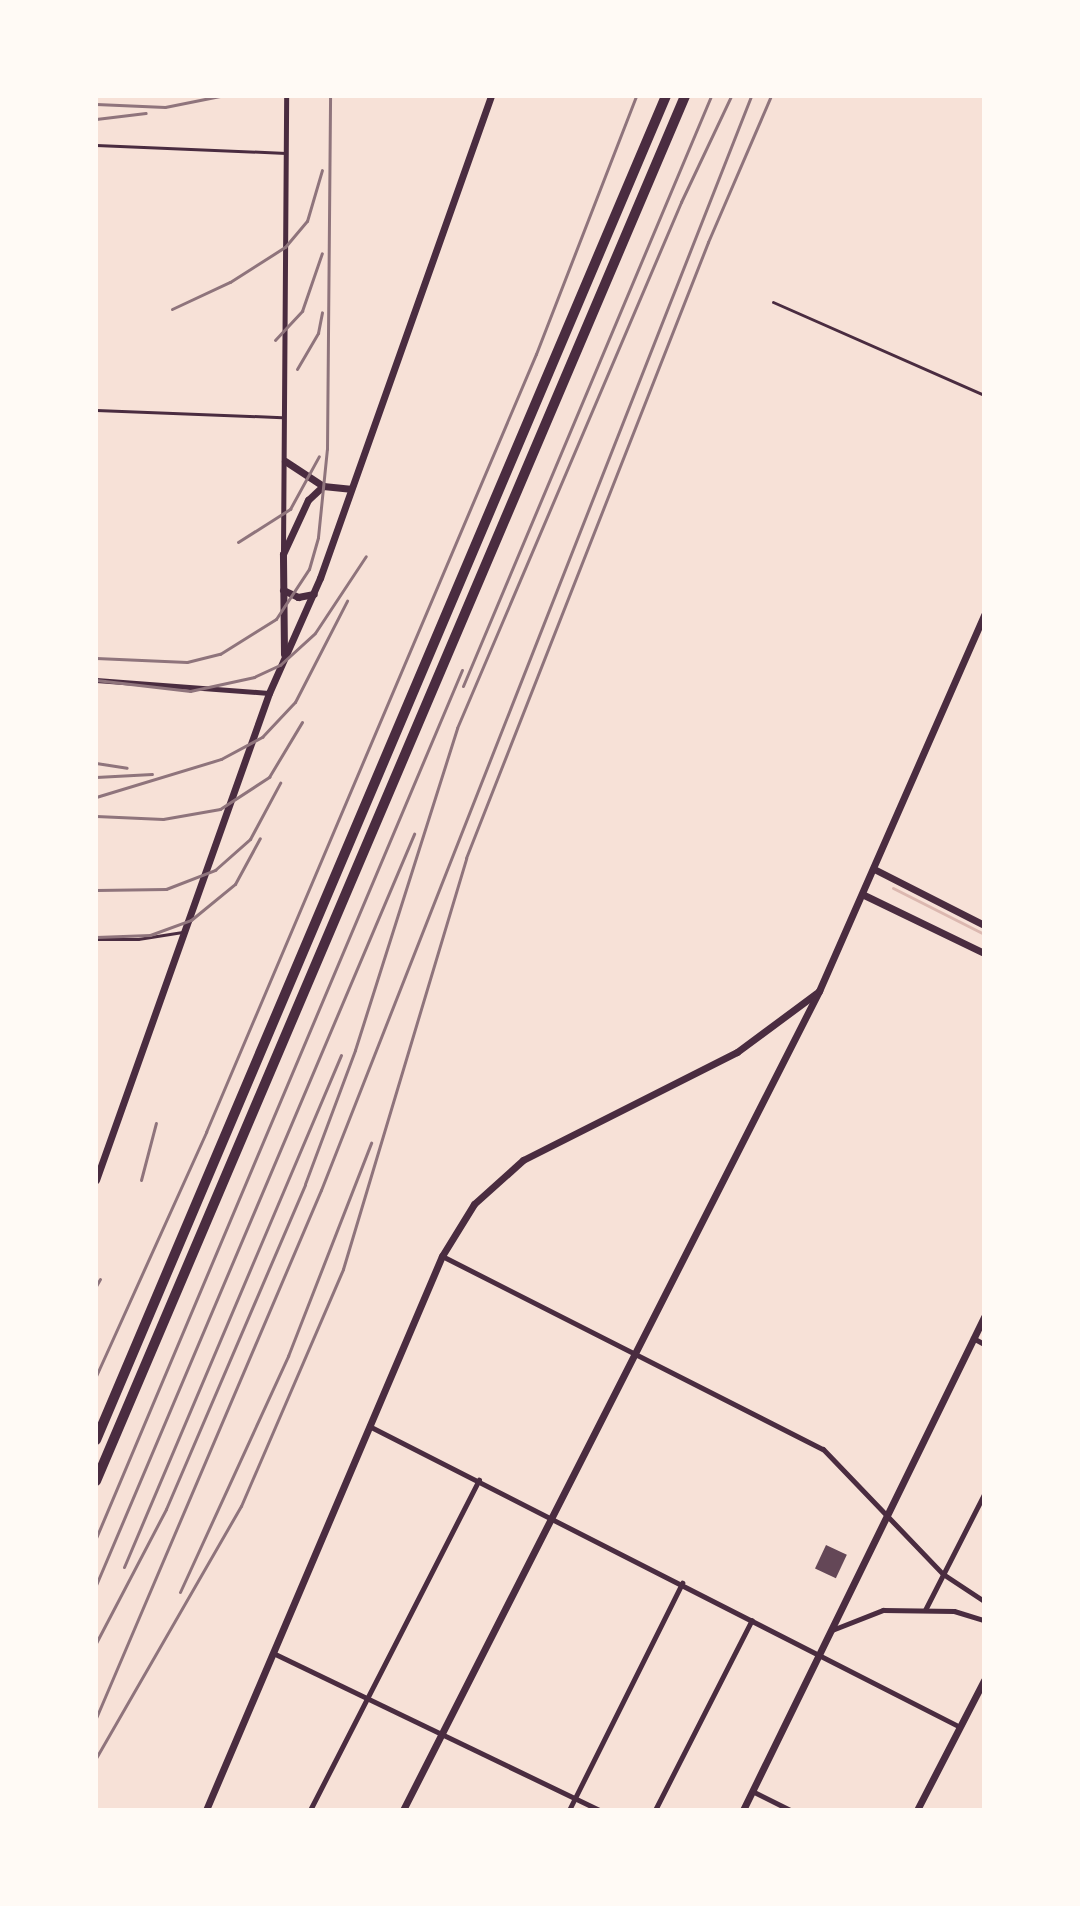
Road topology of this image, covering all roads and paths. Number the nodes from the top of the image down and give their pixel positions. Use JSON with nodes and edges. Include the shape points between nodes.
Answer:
{"nodes":[{"id":1,"x":286,"y":96,"type":"edge"},
{"id":2,"x":491,"y":96,"type":"edge"},
{"id":3,"x":666,"y":96,"type":"edge"},
{"id":4,"x":685,"y":96,"type":"edge"},
{"id":5,"x":96,"y":145,"type":"edge"},
{"id":6,"x":286,"y":153,"type":"junction"},
{"id":7,"x":773,"y":302,"type":"dead end"},
{"id":8,"x":984,"y":395,"type":"edge"},
{"id":9,"x":96,"y":410,"type":"edge"},
{"id":10,"x":286,"y":417,"type":"junction"},
{"id":11,"x":285,"y":461,"type":"junction"},
{"id":12,"x":323,"y":486,"type":"junction"},
{"id":13,"x":350,"y":489,"type":"junction"},
{"id":14,"x":283,"y":554,"type":"junction"},
{"id":15,"x":283,"y":590,"type":"junction"},
{"id":16,"x":314,"y":594,"type":"junction"},
{"id":17,"x":984,"y":615,"type":"edge"},
{"id":18,"x":284,"y":656,"type":"junction"},
{"id":19,"x":96,"y":680,"type":"edge"},
{"id":20,"x":269,"y":693,"type":"junction"},
{"id":21,"x":876,"y":870,"type":"junction"},
{"id":22,"x":864,"y":895,"type":"junction"},
{"id":23,"x":984,"y":925,"type":"edge"},
{"id":24,"x":186,"y":931,"type":"junction"},
{"id":25,"x":96,"y":939,"type":"edge"},
{"id":26,"x":984,"y":953,"type":"edge"},
{"id":27,"x":819,"y":991,"type":"junction"},
{"id":28,"x":96,"y":1180,"type":"edge"},
{"id":29,"x":442,"y":1256,"type":"junction"},
{"id":30,"x":984,"y":1317,"type":"edge"},
{"id":31,"x":973,"y":1338,"type":"junction"},
{"id":32,"x":984,"y":1344,"type":"edge"},
{"id":33,"x":636,"y":1353,"type":"junction"},
{"id":34,"x":369,"y":1426,"type":"junction"},
{"id":35,"x":96,"y":1440,"type":"edge"},
{"id":36,"x":479,"y":1480,"type":"junction"},
{"id":37,"x":96,"y":1481,"type":"edge"},
{"id":38,"x":984,"y":1494,"type":"edge"},
{"id":39,"x":887,"y":1515,"type":"junction"},
{"id":40,"x":553,"y":1518,"type":"junction"},
{"id":41,"x":943,"y":1574,"type":"junction"},
{"id":42,"x":682,"y":1583,"type":"junction"},
{"id":43,"x":984,"y":1601,"type":"edge"},
{"id":44,"x":925,"y":1610,"type":"junction"},
{"id":45,"x":752,"y":1620,"type":"junction"},
{"id":46,"x":984,"y":1620,"type":"edge"},
{"id":47,"x":832,"y":1630,"type":"junction"},
{"id":48,"x":272,"y":1652,"type":"junction"},
{"id":49,"x":819,"y":1656,"type":"junction"},
{"id":50,"x":984,"y":1680,"type":"edge"},
{"id":51,"x":367,"y":1696,"type":"junction"},
{"id":52,"x":960,"y":1727,"type":"junction"},
{"id":53,"x":445,"y":1734,"type":"junction"},
{"id":54,"x":752,"y":1791,"type":"junction"},
{"id":55,"x":575,"y":1798,"type":"junction"},
{"id":56,"x":206,"y":1810,"type":"edge"},
{"id":57,"x":310,"y":1810,"type":"edge"},
{"id":58,"x":403,"y":1810,"type":"edge"},
{"id":59,"x":569,"y":1810,"type":"edge"},
{"id":60,"x":599,"y":1810,"type":"edge"},
{"id":61,"x":655,"y":1810,"type":"edge"},
{"id":62,"x":743,"y":1810,"type":"edge"},
{"id":63,"x":790,"y":1810,"type":"edge"},
{"id":64,"x":917,"y":1810,"type":"edge"}],
"edges":[{"from":1,"to":6,"type":"street"},
{"from":2,"to":13,"type":"street"},
{"from":3,"to":35,"type":"highway"},
{"from":4,"to":37,"type":"highway"},
{"from":5,"to":6,"type":"lane"},
{"from":6,"to":10,"type":"street"},
{"from":7,"to":8,"type":"lane"},
{"from":9,"to":10,"type":"lane"},
{"from":10,"to":11,"type":"street"},
{"from":11,"to":12,"type":"street"},
{"from":11,"to":14,"type":"street"},
{"from":12,"to":13,"type":"street"},
{"from":12,"to":14,"type":"street","via":[[308,500]]},
{"from":13,"to":16,"type":"street"},
{"from":14,"to":15,"type":"street"},
{"from":15,"to":16,"type":"street","via":[[298,597]]},
{"from":15,"to":18,"type":"street"},
{"from":16,"to":18,"type":"street"},
{"from":17,"to":21,"type":"street"},
{"from":18,"to":20,"type":"street"},
{"from":19,"to":20,"type":"street"},
{"from":20,"to":24,"type":"street"},
{"from":21,"to":22,"type":"street"},
{"from":21,"to":23,"type":"street"},
{"from":22,"to":26,"type":"street"},
{"from":22,"to":27,"type":"street"},
{"from":24,"to":25,"type":"lane"},
{"from":24,"to":28,"type":"street"},
{"from":27,"to":29,"type":"street","via":[[737,1052],[523,1160],[474,1204]]},
{"from":27,"to":33,"type":"street"},
{"from":29,"to":33,"type":"street"},
{"from":29,"to":34,"type":"street"},
{"from":30,"to":31,"type":"street"},
{"from":31,"to":32,"type":"street"},
{"from":31,"to":39,"type":"street"},
{"from":33,"to":39,"type":"street","via":[[823,1449]]},
{"from":33,"to":40,"type":"street"},
{"from":34,"to":36,"type":"street"},
{"from":34,"to":48,"type":"street"},
{"from":36,"to":40,"type":"street"},
{"from":36,"to":51,"type":"street"},
{"from":38,"to":41,"type":"street"},
{"from":39,"to":41,"type":"street"},
{"from":39,"to":47,"type":"street"},
{"from":40,"to":42,"type":"street"},
{"from":40,"to":53,"type":"street"},
{"from":41,"to":43,"type":"street"},
{"from":41,"to":44,"type":"street"},
{"from":42,"to":45,"type":"street"},
{"from":42,"to":55,"type":"street"},
{"from":44,"to":46,"type":"street"},
{"from":44,"to":47,"type":"street","via":[[867,1612]]},
{"from":45,"to":49,"type":"street"},
{"from":45,"to":61,"type":"street"},
{"from":47,"to":49,"type":"street"},
{"from":48,"to":51,"type":"street"},
{"from":48,"to":56,"type":"street"},
{"from":49,"to":52,"type":"street"},
{"from":49,"to":54,"type":"street"},
{"from":50,"to":52,"type":"street"},
{"from":51,"to":53,"type":"street"},
{"from":51,"to":57,"type":"street"},
{"from":52,"to":64,"type":"street"},
{"from":53,"to":55,"type":"street"},
{"from":53,"to":58,"type":"street"},
{"from":54,"to":62,"type":"street"},
{"from":54,"to":63,"type":"street"},
{"from":55,"to":59,"type":"street"},
{"from":55,"to":60,"type":"street"}]}
